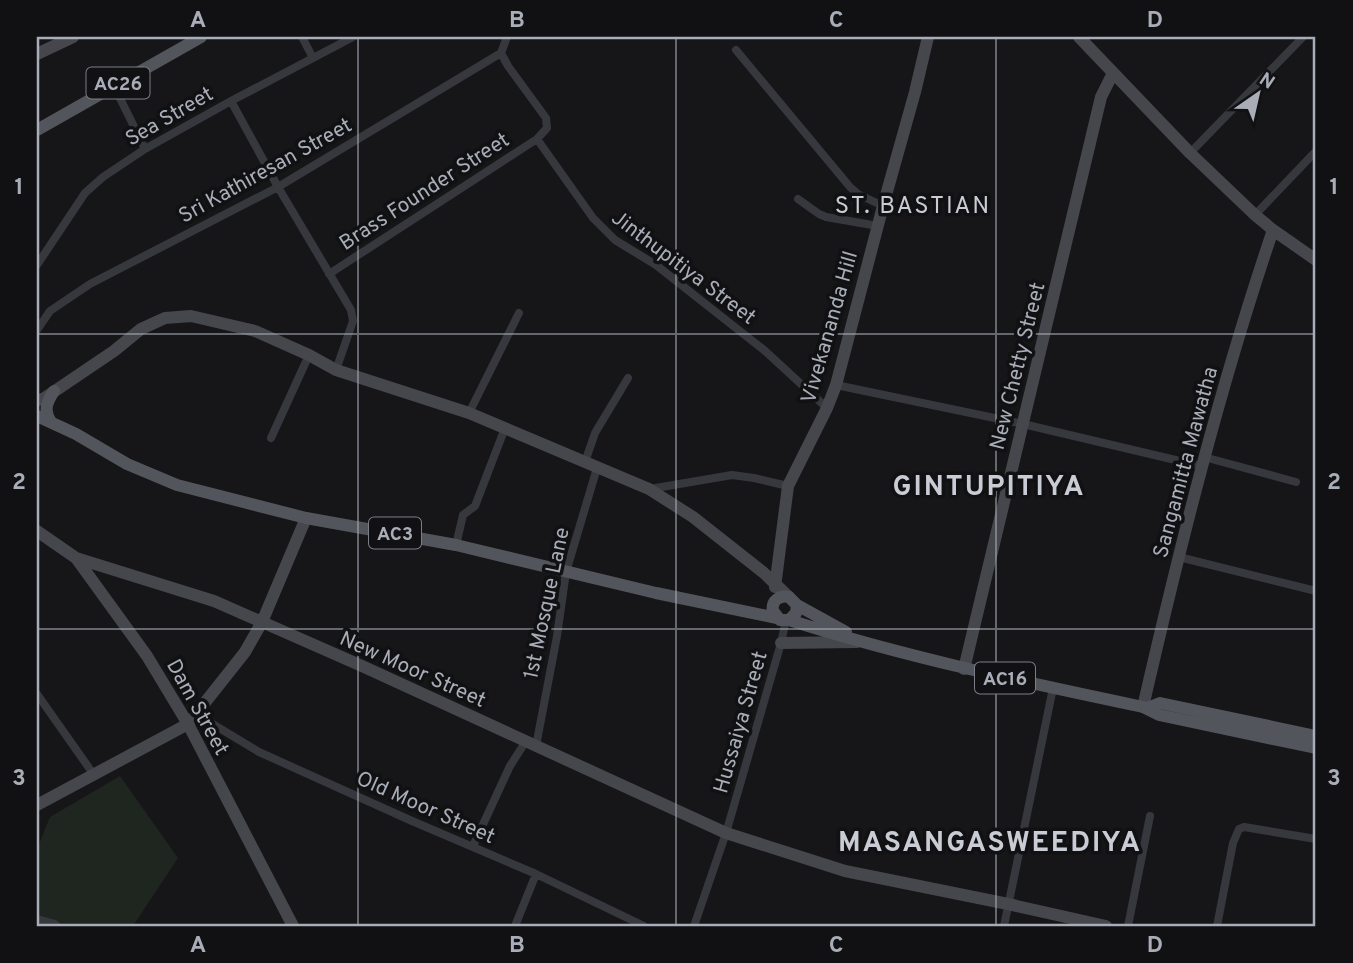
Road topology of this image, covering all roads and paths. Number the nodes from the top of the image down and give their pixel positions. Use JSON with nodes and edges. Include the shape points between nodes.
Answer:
{"nodes":[{"id":1,"x":73,"y":37,"type":"edge"},
{"id":2,"x":201,"y":37,"type":"edge"},
{"id":3,"x":302,"y":37,"type":"edge"},
{"id":4,"x":353,"y":37,"type":"edge"},
{"id":5,"x":506,"y":37,"type":"edge"},
{"id":6,"x":928,"y":37,"type":"edge"},
{"id":7,"x":1079,"y":37,"type":"edge"},
{"id":8,"x":1303,"y":37,"type":"edge"},
{"id":9,"x":736,"y":50,"type":"dead end"},
{"id":10,"x":501,"y":53,"type":"junction"},
{"id":11,"x":37,"y":54,"type":"edge"},
{"id":12,"x":313,"y":58,"type":"junction"},
{"id":13,"x":1113,"y":73,"type":"junction"},
{"id":14,"x":114,"y":86,"type":"junction"},
{"id":15,"x":231,"y":101,"type":"junction"},
{"id":16,"x":37,"y":130,"type":"edge"},
{"id":17,"x":537,"y":139,"type":"junction"},
{"id":18,"x":145,"y":149,"type":"junction"},
{"id":19,"x":1316,"y":151,"type":"edge"},
{"id":20,"x":1191,"y":153,"type":"junction"},
{"id":21,"x":278,"y":187,"type":"junction"},
{"id":22,"x":798,"y":199,"type":"dead end"},
{"id":23,"x":883,"y":206,"type":"junction"},
{"id":24,"x":1255,"y":215,"type":"junction"},
{"id":25,"x":878,"y":226,"type":"junction"},
{"id":26,"x":1273,"y":230,"type":"junction"},
{"id":27,"x":1316,"y":261,"type":"edge"},
{"id":28,"x":37,"y":265,"type":"edge"},
{"id":29,"x":330,"y":274,"type":"junction"},
{"id":30,"x":519,"y":313,"type":"dead end"},
{"id":31,"x":37,"y":330,"type":"edge"},
{"id":32,"x":309,"y":355,"type":"junction"},
{"id":33,"x":336,"y":370,"type":"junction"},
{"id":34,"x":628,"y":378,"type":"dead end"},
{"id":35,"x":836,"y":385,"type":"junction"},
{"id":36,"x":54,"y":391,"type":"junction"},
{"id":37,"x":37,"y":400,"type":"edge"},
{"id":38,"x":827,"y":408,"type":"junction"},
{"id":39,"x":469,"y":413,"type":"junction"},
{"id":40,"x":37,"y":416,"type":"edge"},
{"id":41,"x":51,"y":422,"type":"junction"},
{"id":42,"x":1023,"y":424,"type":"junction"},
{"id":43,"x":505,"y":428,"type":"junction"},
{"id":44,"x":271,"y":438,"type":"dead end"},
{"id":45,"x":1202,"y":462,"type":"junction"},
{"id":46,"x":591,"y":465,"type":"junction"},
{"id":47,"x":1296,"y":482,"type":"dead end"},
{"id":48,"x":789,"y":486,"type":"junction"},
{"id":49,"x":649,"y":489,"type":"junction"},
{"id":50,"x":306,"y":518,"type":"junction"},
{"id":51,"x":37,"y":531,"type":"edge"},
{"id":52,"x":456,"y":545,"type":"junction"},
{"id":53,"x":1179,"y":557,"type":"junction"},
{"id":54,"x":76,"y":558,"type":"junction"},
{"id":55,"x":566,"y":572,"type":"junction"},
{"id":56,"x":775,"y":584,"type":"junction"},
{"id":57,"x":1316,"y":591,"type":"edge"},
{"id":58,"x":775,"y":601,"type":"junction"},
{"id":59,"x":793,"y":601,"type":"junction"},
{"id":60,"x":784,"y":619,"type":"junction"},
{"id":61,"x":262,"y":622,"type":"junction"},
{"id":62,"x":865,"y":641,"type":"junction"},
{"id":63,"x":781,"y":643,"type":"junction"},
{"id":64,"x":964,"y":669,"type":"junction"},
{"id":65,"x":1053,"y":688,"type":"junction"},
{"id":66,"x":37,"y":694,"type":"edge"},
{"id":67,"x":1145,"y":707,"type":"junction"},
{"id":68,"x":192,"y":719,"type":"junction"},
{"id":69,"x":1316,"y":736,"type":"edge"},
{"id":70,"x":531,"y":744,"type":"junction"},
{"id":71,"x":1316,"y":748,"type":"edge"},
{"id":72,"x":94,"y":775,"type":"junction"},
{"id":73,"x":37,"y":805,"type":"edge"},
{"id":74,"x":1150,"y":816,"type":"dead end"},
{"id":75,"x":726,"y":833,"type":"junction"},
{"id":76,"x":1316,"y":839,"type":"edge"},
{"id":77,"x":472,"y":846,"type":"junction"},
{"id":78,"x":536,"y":874,"type":"junction"},
{"id":79,"x":1008,"y":904,"type":"junction"},
{"id":80,"x":37,"y":919,"type":"edge"},
{"id":81,"x":57,"y":926,"type":"edge"},
{"id":82,"x":293,"y":926,"type":"edge"},
{"id":83,"x":515,"y":926,"type":"edge"},
{"id":84,"x":644,"y":926,"type":"edge"},
{"id":85,"x":694,"y":926,"type":"edge"},
{"id":86,"x":1004,"y":926,"type":"edge"},
{"id":87,"x":1106,"y":926,"type":"edge"},
{"id":88,"x":1128,"y":926,"type":"edge"},
{"id":89,"x":1217,"y":926,"type":"edge"}],
"edges":[{"from":1,"to":11,"type":"street"},
{"from":2,"to":14,"type":"main road","number":"AC26"},
{"from":3,"to":12,"type":"street"},
{"from":4,"to":12,"type":"street","name":"Sea Street"},
{"from":5,"to":10,"type":"street"},
{"from":6,"to":23,"type":"street","name":"Vivekananda Hill"},
{"from":7,"to":13,"type":"street"},
{"from":8,"to":20,"type":"street"},
{"from":9,"to":23,"type":"street","via":[[850,187]]},
{"from":10,"to":17,"type":"street","via":[[546,118],[547,128]]},
{"from":10,"to":21,"type":"street","name":"Sri Kathiresan Street"},
{"from":12,"to":15,"type":"street","name":"Sea Street"},
{"from":13,"to":20,"type":"street"},
{"from":13,"to":42,"type":"street","name":"New Chetty Street","via":[[1101,97]]},
{"from":14,"to":16,"type":"main road","number":"AC26"},
{"from":14,"to":18,"type":"street"},
{"from":15,"to":18,"type":"street","name":"Sea Street"},
{"from":15,"to":21,"type":"street"},
{"from":17,"to":29,"type":"street","name":"Brass Founder Street"},
{"from":17,"to":38,"type":"street","name":"Jinthupitiya Street","via":[[603,230],[754,342]]},
{"from":18,"to":28,"type":"street","name":"Sea Street","via":[[85,193]]},
{"from":19,"to":24,"type":"street"},
{"from":20,"to":24,"type":"street"},
{"from":21,"to":29,"type":"street"},
{"from":21,"to":31,"type":"street","name":"Sri Kathiresan Street","via":[[90,284],[50,311]]},
{"from":22,"to":25,"type":"street","via":[[826,217]]},
{"from":23,"to":25,"type":"street","name":"Vivekananda Hill"},
{"from":24,"to":26,"type":"street"},
{"from":25,"to":35,"type":"street","name":"Vivekananda Hill"},
{"from":26,"to":27,"type":"street"},
{"from":26,"to":45,"type":"street","name":"Sangamitta Mawatha"},
{"from":29,"to":33,"type":"street","via":[[352,317]]},
{"from":30,"to":39,"type":"street"},
{"from":32,"to":33,"type":"street"},
{"from":32,"to":36,"type":"street","via":[[256,331],[191,316],[165,318],[141,329]]},
{"from":32,"to":44,"type":"street"},
{"from":33,"to":39,"type":"street"},
{"from":34,"to":46,"type":"street","name":"1st Mosque Lane","via":[[595,433]]},
{"from":35,"to":38,"type":"street","name":"Vivekananda Hill"},
{"from":35,"to":42,"type":"street"},
{"from":36,"to":37,"type":"street"},
{"from":36,"to":41,"type":"main road","via":[[46,409]]},
{"from":38,"to":48,"type":"street","name":"Vivekananda Hill"},
{"from":39,"to":43,"type":"street"},
{"from":40,"to":41,"type":"main road","number":"AC3"},
{"from":41,"to":50,"type":"main road","number":"AC3","via":[[127,464],[177,485]]},
{"from":42,"to":45,"type":"street"},
{"from":42,"to":64,"type":"street","name":"New Chetty Street"},
{"from":43,"to":46,"type":"street"},
{"from":43,"to":52,"type":"street","via":[[475,506],[463,515]]},
{"from":45,"to":47,"type":"street"},
{"from":45,"to":53,"type":"street","name":"Sangamitta Mawatha"},
{"from":46,"to":49,"type":"street"},
{"from":46,"to":55,"type":"street","name":"1st Mosque Lane"},
{"from":48,"to":49,"type":"street","via":[[732,475]]},
{"from":48,"to":56,"type":"street","name":"Vivekananda Hill"},
{"from":49,"to":56,"type":"street","via":[[693,517]]},
{"from":50,"to":52,"type":"main road","number":"AC3"},
{"from":50,"to":61,"type":"street"},
{"from":51,"to":54,"type":"street","name":"Dam Street"},
{"from":52,"to":55,"type":"main road","number":"AC3"},
{"from":53,"to":57,"type":"street"},
{"from":53,"to":67,"type":"street","name":"Sangamitta Mawatha"},
{"from":54,"to":61,"type":"street","name":"New Moor Street","via":[[214,601]]},
{"from":54,"to":68,"type":"street","name":"Dam Street"},
{"from":55,"to":60,"type":"main road","number":"AC3"},
{"from":55,"to":70,"type":"street","name":"1st Mosque Lane","via":[[557,636]]},
{"from":56,"to":58,"type":"street","name":"Vivekananda Hill"},
{"from":56,"to":59,"type":"street"},
{"from":58,"to":59,"type":"main road","via":[[781,596]]},
{"from":58,"to":60,"type":"main road","via":[[774,615]]},
{"from":59,"to":60,"type":"main road","via":[[796,613]]},
{"from":59,"to":62,"type":"main road","number":"AC16"},
{"from":60,"to":62,"type":"main road","number":"AC16"},
{"from":60,"to":63,"type":"street","name":"Hussaiya Street"},
{"from":61,"to":68,"type":"street","via":[[245,652]]},
{"from":61,"to":70,"type":"street","name":"New Moor Street"},
{"from":62,"to":63,"type":"street"},
{"from":62,"to":64,"type":"main road","number":"AC16"},
{"from":63,"to":75,"type":"street","name":"Hussaiya Street"},
{"from":64,"to":65,"type":"main road","number":"AC16"},
{"from":65,"to":67,"type":"main road","number":"AC16"},
{"from":65,"to":79,"type":"street"},
{"from":66,"to":72,"type":"street"},
{"from":67,"to":69,"type":"main road","number":"AC16","via":[[1160,703]]},
{"from":67,"to":71,"type":"main road","number":"AC16","via":[[1159,715]]},
{"from":68,"to":72,"type":"street"},
{"from":68,"to":77,"type":"street","name":"Old Moor Street"},
{"from":68,"to":82,"type":"street","name":"Dam Street"},
{"from":70,"to":75,"type":"street","name":"New Moor Street"},
{"from":70,"to":77,"type":"street","via":[[510,766]]},
{"from":72,"to":73,"type":"street"},
{"from":74,"to":88,"type":"street"},
{"from":75,"to":79,"type":"street","name":"New Moor Street","via":[[845,871]]},
{"from":75,"to":85,"type":"street","name":"Hussaiya Street"},
{"from":76,"to":89,"type":"street","via":[[1239,829]]},
{"from":77,"to":78,"type":"street","name":"Old Moor Street"},
{"from":78,"to":83,"type":"street"},
{"from":78,"to":84,"type":"street","name":"Old Moor Street"},
{"from":79,"to":86,"type":"street"},
{"from":79,"to":87,"type":"street","name":"New Moor Street"},
{"from":80,"to":81,"type":"street"}]}
